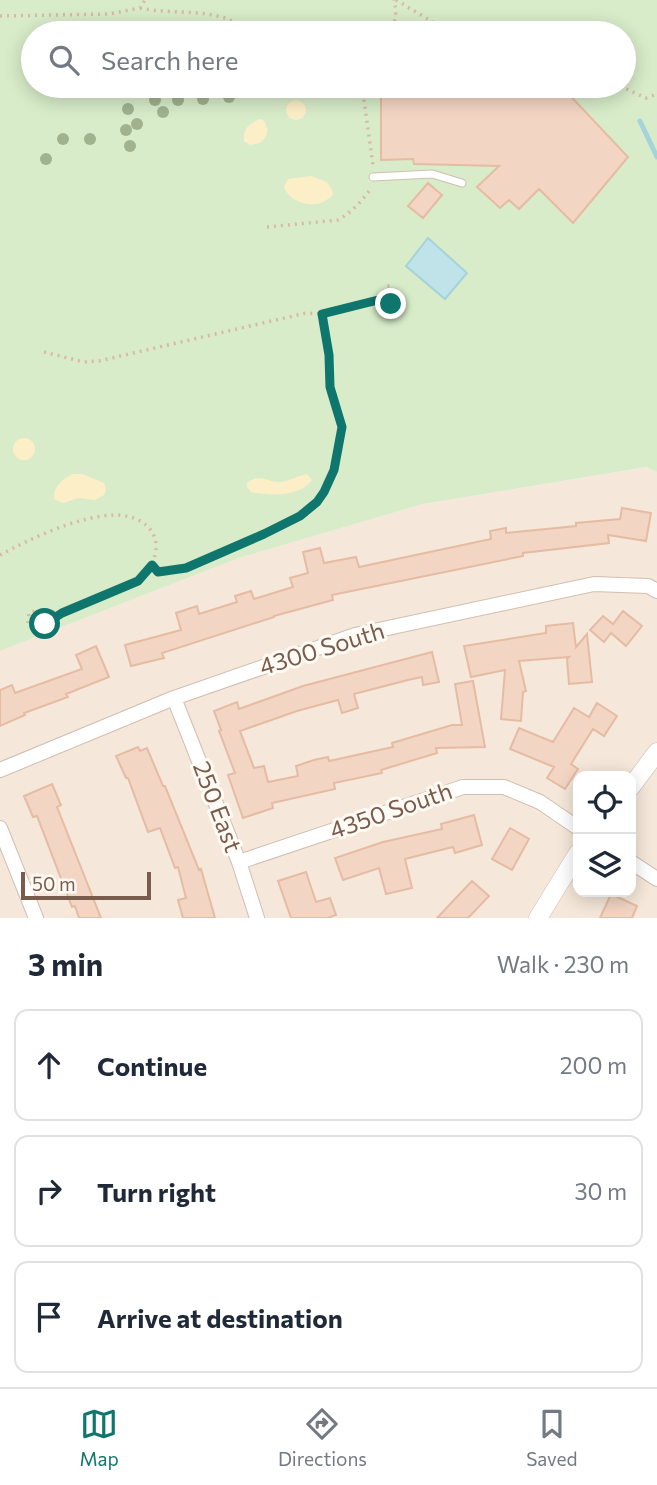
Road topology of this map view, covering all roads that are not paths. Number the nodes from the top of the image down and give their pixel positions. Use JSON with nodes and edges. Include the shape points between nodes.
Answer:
{"nodes":[{"id":1,"x":373,"y":177,"type":"road end"},
{"id":2,"x":462,"y":183,"type":"dead end"},
{"id":3,"x":657,"y":591,"type":"edge"},
{"id":4,"x":174,"y":698,"type":"junction"},
{"id":5,"x":657,"y":752,"type":"edge"},
{"id":6,"x":0,"y":770,"type":"edge"},
{"id":7,"x":636,"y":780,"type":"edge"},
{"id":8,"x":573,"y":825,"type":"edge"},
{"id":9,"x":0,"y":828,"type":"edge"},
{"id":10,"x":573,"y":861,"type":"edge"},
{"id":11,"x":239,"y":862,"type":"junction"},
{"id":12,"x":636,"y":865,"type":"edge"},
{"id":13,"x":657,"y":879,"type":"edge"},
{"id":14,"x":36,"y":918,"type":"edge"},
{"id":15,"x":257,"y":918,"type":"edge"},
{"id":16,"x":538,"y":918,"type":"edge"}],
"edges":[{"from":1,"to":2,"type":"lane","via":[[432,174]]},
{"from":3,"to":4,"type":"street","name":"4300 South","via":[[648,586],[594,584],[355,635]]},
{"from":4,"to":6,"type":"street","name":"4300 South"},
{"from":4,"to":11,"type":"street","name":"250 East"},
{"from":5,"to":7,"type":"street"},
{"from":8,"to":11,"type":"street","name":"4350 South","via":[[540,802],[504,787],[463,787]]},
{"from":9,"to":14,"type":"street"},
{"from":10,"to":16,"type":"street"},
{"from":11,"to":15,"type":"street","name":"250 East"},
{"from":12,"to":13,"type":"street"}]}
